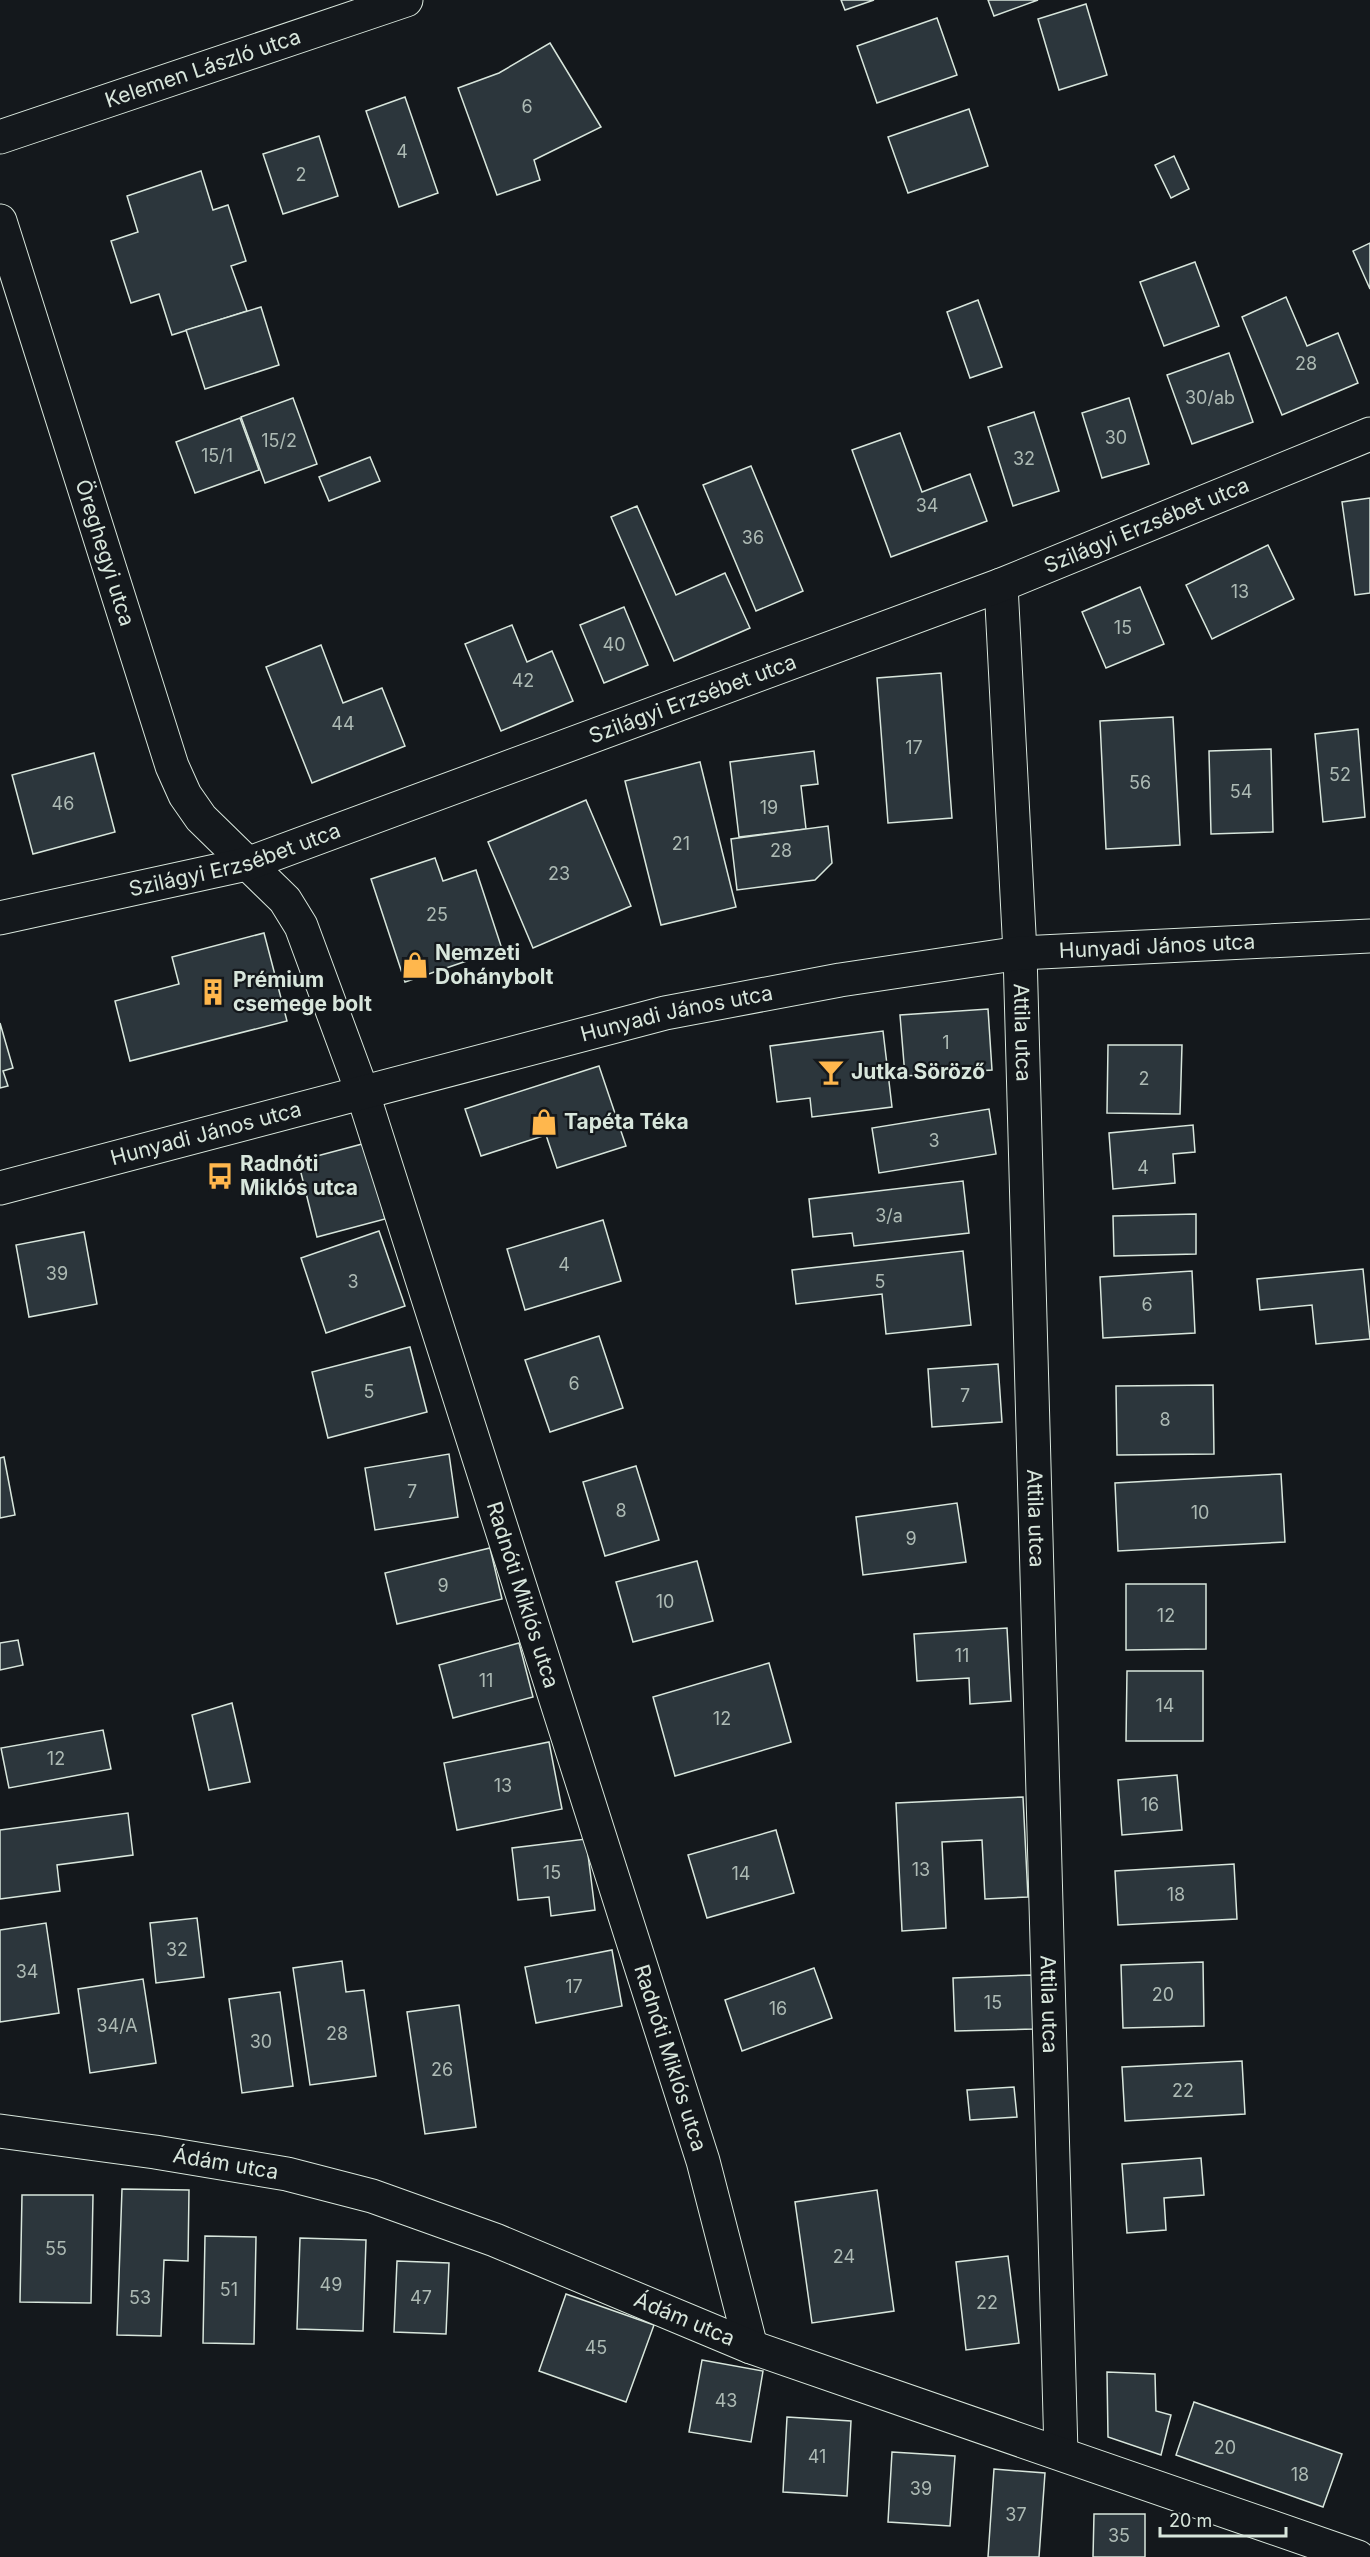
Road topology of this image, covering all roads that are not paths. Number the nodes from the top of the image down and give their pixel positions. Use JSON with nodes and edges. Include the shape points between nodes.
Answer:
{"nodes":[{"id":1,"x":406,"y":0,"type":"edge"},
{"id":2,"x":0,"y":137,"type":"edge"},
{"id":3,"x":0,"y":221,"type":"edge"},
{"id":4,"x":1370,"y":434,"type":"edge"},
{"id":5,"x":1001,"y":585,"type":"junction"},
{"id":6,"x":247,"y":864,"type":"junction"},
{"id":7,"x":0,"y":918,"type":"edge"},
{"id":8,"x":1370,"y":936,"type":"edge"},
{"id":9,"x":1020,"y":953,"type":"junction"},
{"id":10,"x":363,"y":1094,"type":"junction"},
{"id":11,"x":0,"y":1188,"type":"edge"},
{"id":12,"x":0,"y":2131,"type":"edge"},
{"id":13,"x":751,"y":2347,"type":"junction"},
{"id":14,"x":1061,"y":2453,"type":"junction"},
{"id":15,"x":1358,"y":2557,"type":"edge"}],
"edges":[{"from":1,"to":2,"type":"street","name":"Kelemen László utca"},
{"from":3,"to":6,"type":"street","name":"Öreghegyi utca","via":[[172,766],[201,818]]},
{"from":4,"to":5,"type":"street","name":"Szilágyi Erzsébet utca"},
{"from":5,"to":6,"type":"street","name":"Szilágyi Erzsébet utca"},
{"from":5,"to":9,"type":"street","name":"Attila utca"},
{"from":6,"to":7,"type":"street","name":"Szilágyi Erzsébet utca"},
{"from":6,"to":10,"type":"street","name":"Radnóti Miklós utca","via":[[285,900],[301,927]]},
{"from":8,"to":9,"type":"street","name":"Hunyadi János utca"},
{"from":9,"to":10,"type":"street","name":"Hunyadi János utca","via":[[840,980],[664,1013]]},
{"from":9,"to":14,"type":"street","name":"Attila utca"},
{"from":10,"to":11,"type":"street","name":"Hunyadi János utca"},
{"from":10,"to":13,"type":"street","name":"Radnóti Miklós utca","via":[[703,2161]]},
{"from":12,"to":13,"type":"street","name":"Ádám utca","via":[[276,2172],[372,2196],[495,2240]]},
{"from":13,"to":14,"type":"street","name":"Ádám utca"},
{"from":14,"to":15,"type":"street","name":"Ádám utca"}]}
